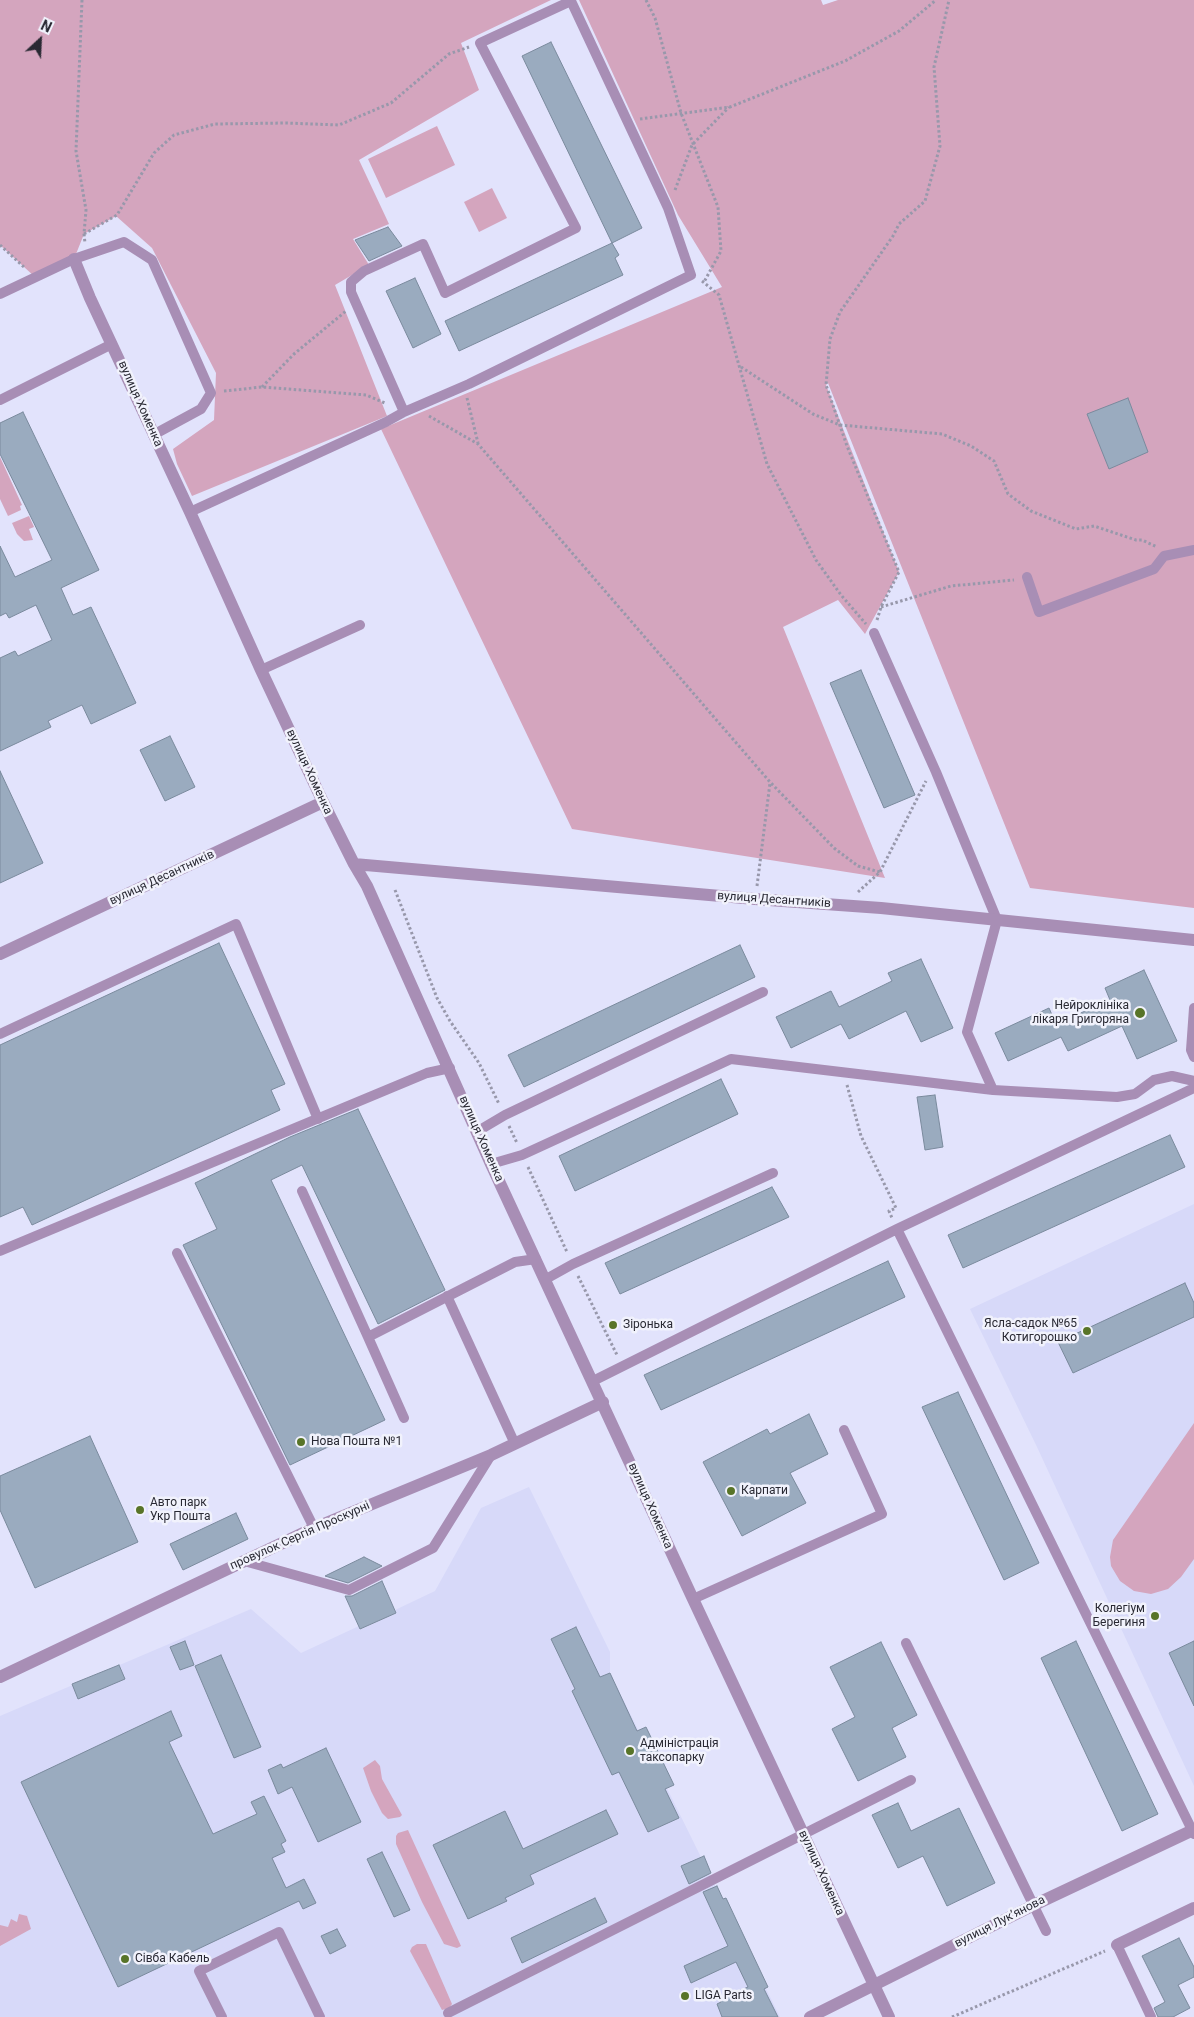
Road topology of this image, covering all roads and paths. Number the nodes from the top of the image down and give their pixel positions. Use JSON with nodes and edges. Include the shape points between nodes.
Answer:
{"nodes":[{"id":1,"x":82,"y":0,"type":"edge"},
{"id":2,"x":646,"y":0,"type":"edge"},
{"id":3,"x":936,"y":0,"type":"edge"},
{"id":4,"x":949,"y":0,"type":"edge"},
{"id":5,"x":480,"y":43,"type":"junction"},
{"id":6,"x":730,"y":107,"type":"junction"},
{"id":7,"x":681,"y":113,"type":"junction"},
{"id":8,"x":626,"y":121,"type":"junction"},
{"id":9,"x":692,"y":145,"type":"junction"},
{"id":10,"x":668,"y":208,"type":"junction"},
{"id":11,"x":84,"y":234,"type":"junction"},
{"id":12,"x":0,"y":245,"type":"edge"},
{"id":13,"x":80,"y":257,"type":"junction"},
{"id":14,"x":691,"y":275,"type":"junction"},
{"id":15,"x":35,"y":277,"type":"junction"},
{"id":16,"x":704,"y":282,"type":"junction"},
{"id":17,"x":0,"y":294,"type":"edge"},
{"id":18,"x":357,"y":303,"type":"junction"},
{"id":19,"x":112,"y":344,"type":"junction"},
{"id":20,"x":741,"y":367,"type":"junction"},
{"id":21,"x":469,"y":384,"type":"junction"},
{"id":22,"x":262,"y":387,"type":"junction"},
{"id":23,"x":211,"y":393,"type":"junction"},
{"id":24,"x":0,"y":400,"type":"edge"},
{"id":25,"x":404,"y":412,"type":"junction"},
{"id":26,"x":840,"y":425,"type":"junction"},
{"id":27,"x":153,"y":435,"type":"junction"},
{"id":28,"x":478,"y":444,"type":"junction"},
{"id":29,"x":190,"y":512,"type":"junction"},
{"id":30,"x":1194,"y":550,"type":"edge"},
{"id":31,"x":1164,"y":556,"type":"junction"},
{"id":32,"x":1027,"y":577,"type":"joint"},
{"id":33,"x":881,"y":607,"type":"junction"},
{"id":34,"x":360,"y":625,"type":"dead end"},
{"id":35,"x":874,"y":633,"type":"junction"},
{"id":36,"x":261,"y":670,"type":"junction"},
{"id":37,"x":933,"y":766,"type":"junction"},
{"id":38,"x":770,"y":782,"type":"junction"},
{"id":39,"x":323,"y":802,"type":"junction"},
{"id":40,"x":354,"y":864,"type":"junction"},
{"id":41,"x":880,"y":872,"type":"junction"},
{"id":42,"x":755,"y":899,"type":"junction"},
{"id":43,"x":843,"y":905,"type":"junction"},
{"id":44,"x":997,"y":920,"type":"junction"},
{"id":45,"x":1194,"y":940,"type":"edge"},
{"id":46,"x":0,"y":954,"type":"edge"},
{"id":47,"x":763,"y":992,"type":"dead end"},
{"id":48,"x":1194,"y":1008,"type":"edge"},
{"id":49,"x":0,"y":1034,"type":"edge"},
{"id":50,"x":1194,"y":1057,"type":"edge"},
{"id":51,"x":450,"y":1068,"type":"junction"},
{"id":52,"x":844,"y":1072,"type":"junction"},
{"id":53,"x":1194,"y":1081,"type":"edge"},
{"id":54,"x":1194,"y":1088,"type":"edge"},
{"id":55,"x":993,"y":1090,"type":"junction"},
{"id":56,"x":318,"y":1119,"type":"junction"},
{"id":57,"x":478,"y":1131,"type":"junction"},
{"id":58,"x":492,"y":1164,"type":"junction"},
{"id":59,"x":773,"y":1173,"type":"dead end"},
{"id":60,"x":302,"y":1190,"type":"dead end"},
{"id":61,"x":897,"y":1229,"type":"junction"},
{"id":62,"x":0,"y":1251,"type":"edge"},
{"id":63,"x":177,"y":1253,"type":"dead end"},
{"id":64,"x":536,"y":1259,"type":"junction"},
{"id":65,"x":546,"y":1279,"type":"junction"},
{"id":66,"x":447,"y":1296,"type":"junction"},
{"id":67,"x":368,"y":1337,"type":"junction"},
{"id":68,"x":593,"y":1382,"type":"junction"},
{"id":69,"x":603,"y":1402,"type":"junction"},
{"id":70,"x":404,"y":1418,"type":"dead end"},
{"id":71,"x":844,"y":1430,"type":"dead end"},
{"id":72,"x":515,"y":1444,"type":"junction"},
{"id":73,"x":491,"y":1455,"type":"junction"},
{"id":74,"x":314,"y":1528,"type":"junction"},
{"id":75,"x":244,"y":1560,"type":"junction"},
{"id":76,"x":692,"y":1599,"type":"junction"},
{"id":77,"x":906,"y":1643,"type":"dead end"},
{"id":78,"x":0,"y":1677,"type":"edge"},
{"id":79,"x":911,"y":1780,"type":"dead end"},
{"id":80,"x":1192,"y":1833,"type":"edge"},
{"id":81,"x":803,"y":1835,"type":"junction"},
{"id":82,"x":1034,"y":1905,"type":"junction"},
{"id":83,"x":1194,"y":1908,"type":"edge"},
{"id":84,"x":1046,"y":1931,"type":"dead end"},
{"id":85,"x":1117,"y":1945,"type":"junction"},
{"id":86,"x":874,"y":1985,"type":"junction"},
{"id":87,"x":448,"y":2013,"type":"dead end"},
{"id":88,"x":222,"y":2017,"type":"edge"},
{"id":89,"x":320,"y":2017,"type":"edge"},
{"id":90,"x":810,"y":2017,"type":"edge"},
{"id":91,"x":890,"y":2017,"type":"edge"},
{"id":92,"x":952,"y":2017,"type":"edge"},
{"id":93,"x":1151,"y":2017,"type":"edge"}],
"edges":[{"from":1,"to":11,"type":"path","via":[[76,151],[86,210]]},
{"from":2,"to":7,"type":"path","via":[[655,18]]},
{"from":3,"to":6,"type":"path","via":[[899,31],[845,61]]},
{"from":4,"to":26,"type":"path","via":[[934,67],[940,146],[925,201],[900,224],[840,312],[830,339],[826,385]]},
{"from":5,"to":8,"type":"lane","via":[[571,1]]},
{"from":5,"to":11,"type":"path","via":[[450,54],[391,103],[339,125],[286,122],[215,124],[174,135],[154,153],[116,216]]},
{"from":5,"to":18,"type":"lane","via":[[576,228],[445,293],[423,244],[357,276],[351,282],[351,292]]},
{"from":6,"to":7,"type":"path"},
{"from":6,"to":9,"type":"path"},
{"from":7,"to":8,"type":"path"},
{"from":7,"to":9,"type":"path"},
{"from":8,"to":10,"type":"lane"},
{"from":9,"to":10,"type":"path"},
{"from":9,"to":16,"type":"path","via":[[718,207],[721,251]]},
{"from":10,"to":14,"type":"lane"},
{"from":11,"to":13,"type":"path"},
{"from":12,"to":15,"type":"path"},
{"from":13,"to":15,"type":"lane"},
{"from":13,"to":19,"type":"street","name":"вулиця Хоменка","via":[[90,298]]},
{"from":13,"to":23,"type":"lane","via":[[124,242],[152,260]]},
{"from":14,"to":16,"type":"path"},
{"from":14,"to":21,"type":"lane"},
{"from":15,"to":17,"type":"lane"},
{"from":16,"to":20,"type":"path","via":[[720,295]]},
{"from":18,"to":22,"type":"path","via":[[294,354]]},
{"from":18,"to":25,"type":"lane"},
{"from":19,"to":24,"type":"lane"},
{"from":19,"to":27,"type":"street","name":"вулиця Хоменка"},
{"from":20,"to":26,"type":"path","via":[[813,414]]},
{"from":20,"to":35,"type":"path","via":[[767,464],[816,560]]},
{"from":21,"to":25,"type":"lane"},
{"from":21,"to":28,"type":"path","via":[[467,401]]},
{"from":22,"to":23,"type":"path"},
{"from":22,"to":25,"type":"path","via":[[366,395]]},
{"from":23,"to":27,"type":"lane","via":[[201,409]]},
{"from":25,"to":28,"type":"path","via":[[427,414]]},
{"from":25,"to":29,"type":"lane"},
{"from":26,"to":31,"type":"path","via":[[942,434],[994,461],[1008,494],[1031,511],[1076,529],[1094,526],[1142,540],[1158,547]]},
{"from":26,"to":33,"type":"path","via":[[899,572]]},
{"from":27,"to":29,"type":"street","name":"вулиця Хоменка"},
{"from":28,"to":38,"type":"path"},
{"from":29,"to":36,"type":"street","name":"вулиця Хоменка"},
{"from":30,"to":31,"type":"lane"},
{"from":31,"to":32,"type":"lane","via":[[1154,569],[1040,612]]},
{"from":32,"to":33,"type":"path","via":[[951,586]]},
{"from":33,"to":35,"type":"path"},
{"from":34,"to":36,"type":"lane"},
{"from":35,"to":37,"type":"lane"},
{"from":36,"to":39,"type":"street","name":"вулиця Хоменка"},
{"from":37,"to":41,"type":"path"},
{"from":37,"to":44,"type":"lane"},
{"from":38,"to":41,"type":"path","via":[[834,848],[858,866]]},
{"from":38,"to":42,"type":"path"},
{"from":39,"to":40,"type":"street","name":"вулиця Хоменка"},
{"from":39,"to":46,"type":"street","name":"вулиця Десантників"},
{"from":40,"to":42,"type":"street","name":"вулиця Десантників"},
{"from":40,"to":51,"type":"street","name":"вулиця Хоменка"},
{"from":41,"to":43,"type":"path"},
{"from":42,"to":43,"type":"street","name":"вулиця Десантників"},
{"from":43,"to":44,"type":"street","name":"вулиця Десантників"},
{"from":44,"to":45,"type":"street","name":"вулиця Десантників"},
{"from":44,"to":55,"type":"lane","via":[[967,1032]]},
{"from":47,"to":57,"type":"lane","via":[[504,1115]]},
{"from":48,"to":50,"type":"lane","via":[[1191,1050]]},
{"from":49,"to":56,"type":"lane","via":[[236,924]]},
{"from":51,"to":56,"type":"lane","via":[[427,1073]]},
{"from":51,"to":57,"type":"street","name":"вулиця Хоменка"},
{"from":52,"to":55,"type":"lane"},
{"from":52,"to":58,"type":"lane","via":[[730,1059],[522,1155]]},
{"from":52,"to":61,"type":"path","via":[[861,1136],[896,1208],[889,1211]]},
{"from":53,"to":55,"type":"lane","via":[[1172,1076],[1154,1080],[1135,1094],[1117,1097]]},
{"from":54,"to":61,"type":"lane"},
{"from":56,"to":62,"type":"lane"},
{"from":57,"to":58,"type":"street","name":"вулиця Хоменка"},
{"from":58,"to":64,"type":"street","name":"вулиця Хоменка"},
{"from":59,"to":65,"type":"lane"},
{"from":60,"to":67,"type":"lane"},
{"from":61,"to":68,"type":"lane"},
{"from":61,"to":80,"type":"lane"},
{"from":63,"to":74,"type":"lane"},
{"from":64,"to":65,"type":"street","name":"вулиця Хоменка"},
{"from":64,"to":66,"type":"lane","via":[[515,1262]]},
{"from":65,"to":68,"type":"street","name":"вулиця Хоменка"},
{"from":66,"to":67,"type":"lane"},
{"from":66,"to":72,"type":"lane"},
{"from":67,"to":70,"type":"lane"},
{"from":68,"to":69,"type":"street","name":"вулиця Хоменка"},
{"from":69,"to":72,"type":"street","name":"провулок Сергія Проскурні"},
{"from":69,"to":76,"type":"street","name":"вулиця Хоменка"},
{"from":71,"to":76,"type":"lane","via":[[882,1514]]},
{"from":72,"to":73,"type":"street","name":"провулок Сергія Проскурні"},
{"from":73,"to":74,"type":"street","name":"провулок Сергія Проскурні"},
{"from":73,"to":75,"type":"lane","via":[[433,1548],[349,1590]]},
{"from":74,"to":75,"type":"street","name":"провулок Сергія Проскурні"},
{"from":75,"to":78,"type":"street","name":"провулок Сергія Проскурні"},
{"from":76,"to":81,"type":"street","name":"вулиця Хоменка"},
{"from":77,"to":82,"type":"lane"},
{"from":79,"to":81,"type":"lane"},
{"from":80,"to":82,"type":"street","name":"вулиця Лукʼянова"},
{"from":81,"to":86,"type":"street","name":"вулиця Хоменка"},
{"from":81,"to":87,"type":"lane"},
{"from":82,"to":84,"type":"lane"},
{"from":82,"to":86,"type":"street","name":"вулиця Лукʼянова"},
{"from":83,"to":85,"type":"street"},
{"from":85,"to":92,"type":"path"},
{"from":85,"to":93,"type":"lane"},
{"from":86,"to":90,"type":"street","name":"вулиця Лукʼянова"},
{"from":86,"to":91,"type":"street","name":"вулиця Хоменка"},
{"from":88,"to":89,"type":"lane","via":[[199,1971],[279,1932]]}]}
